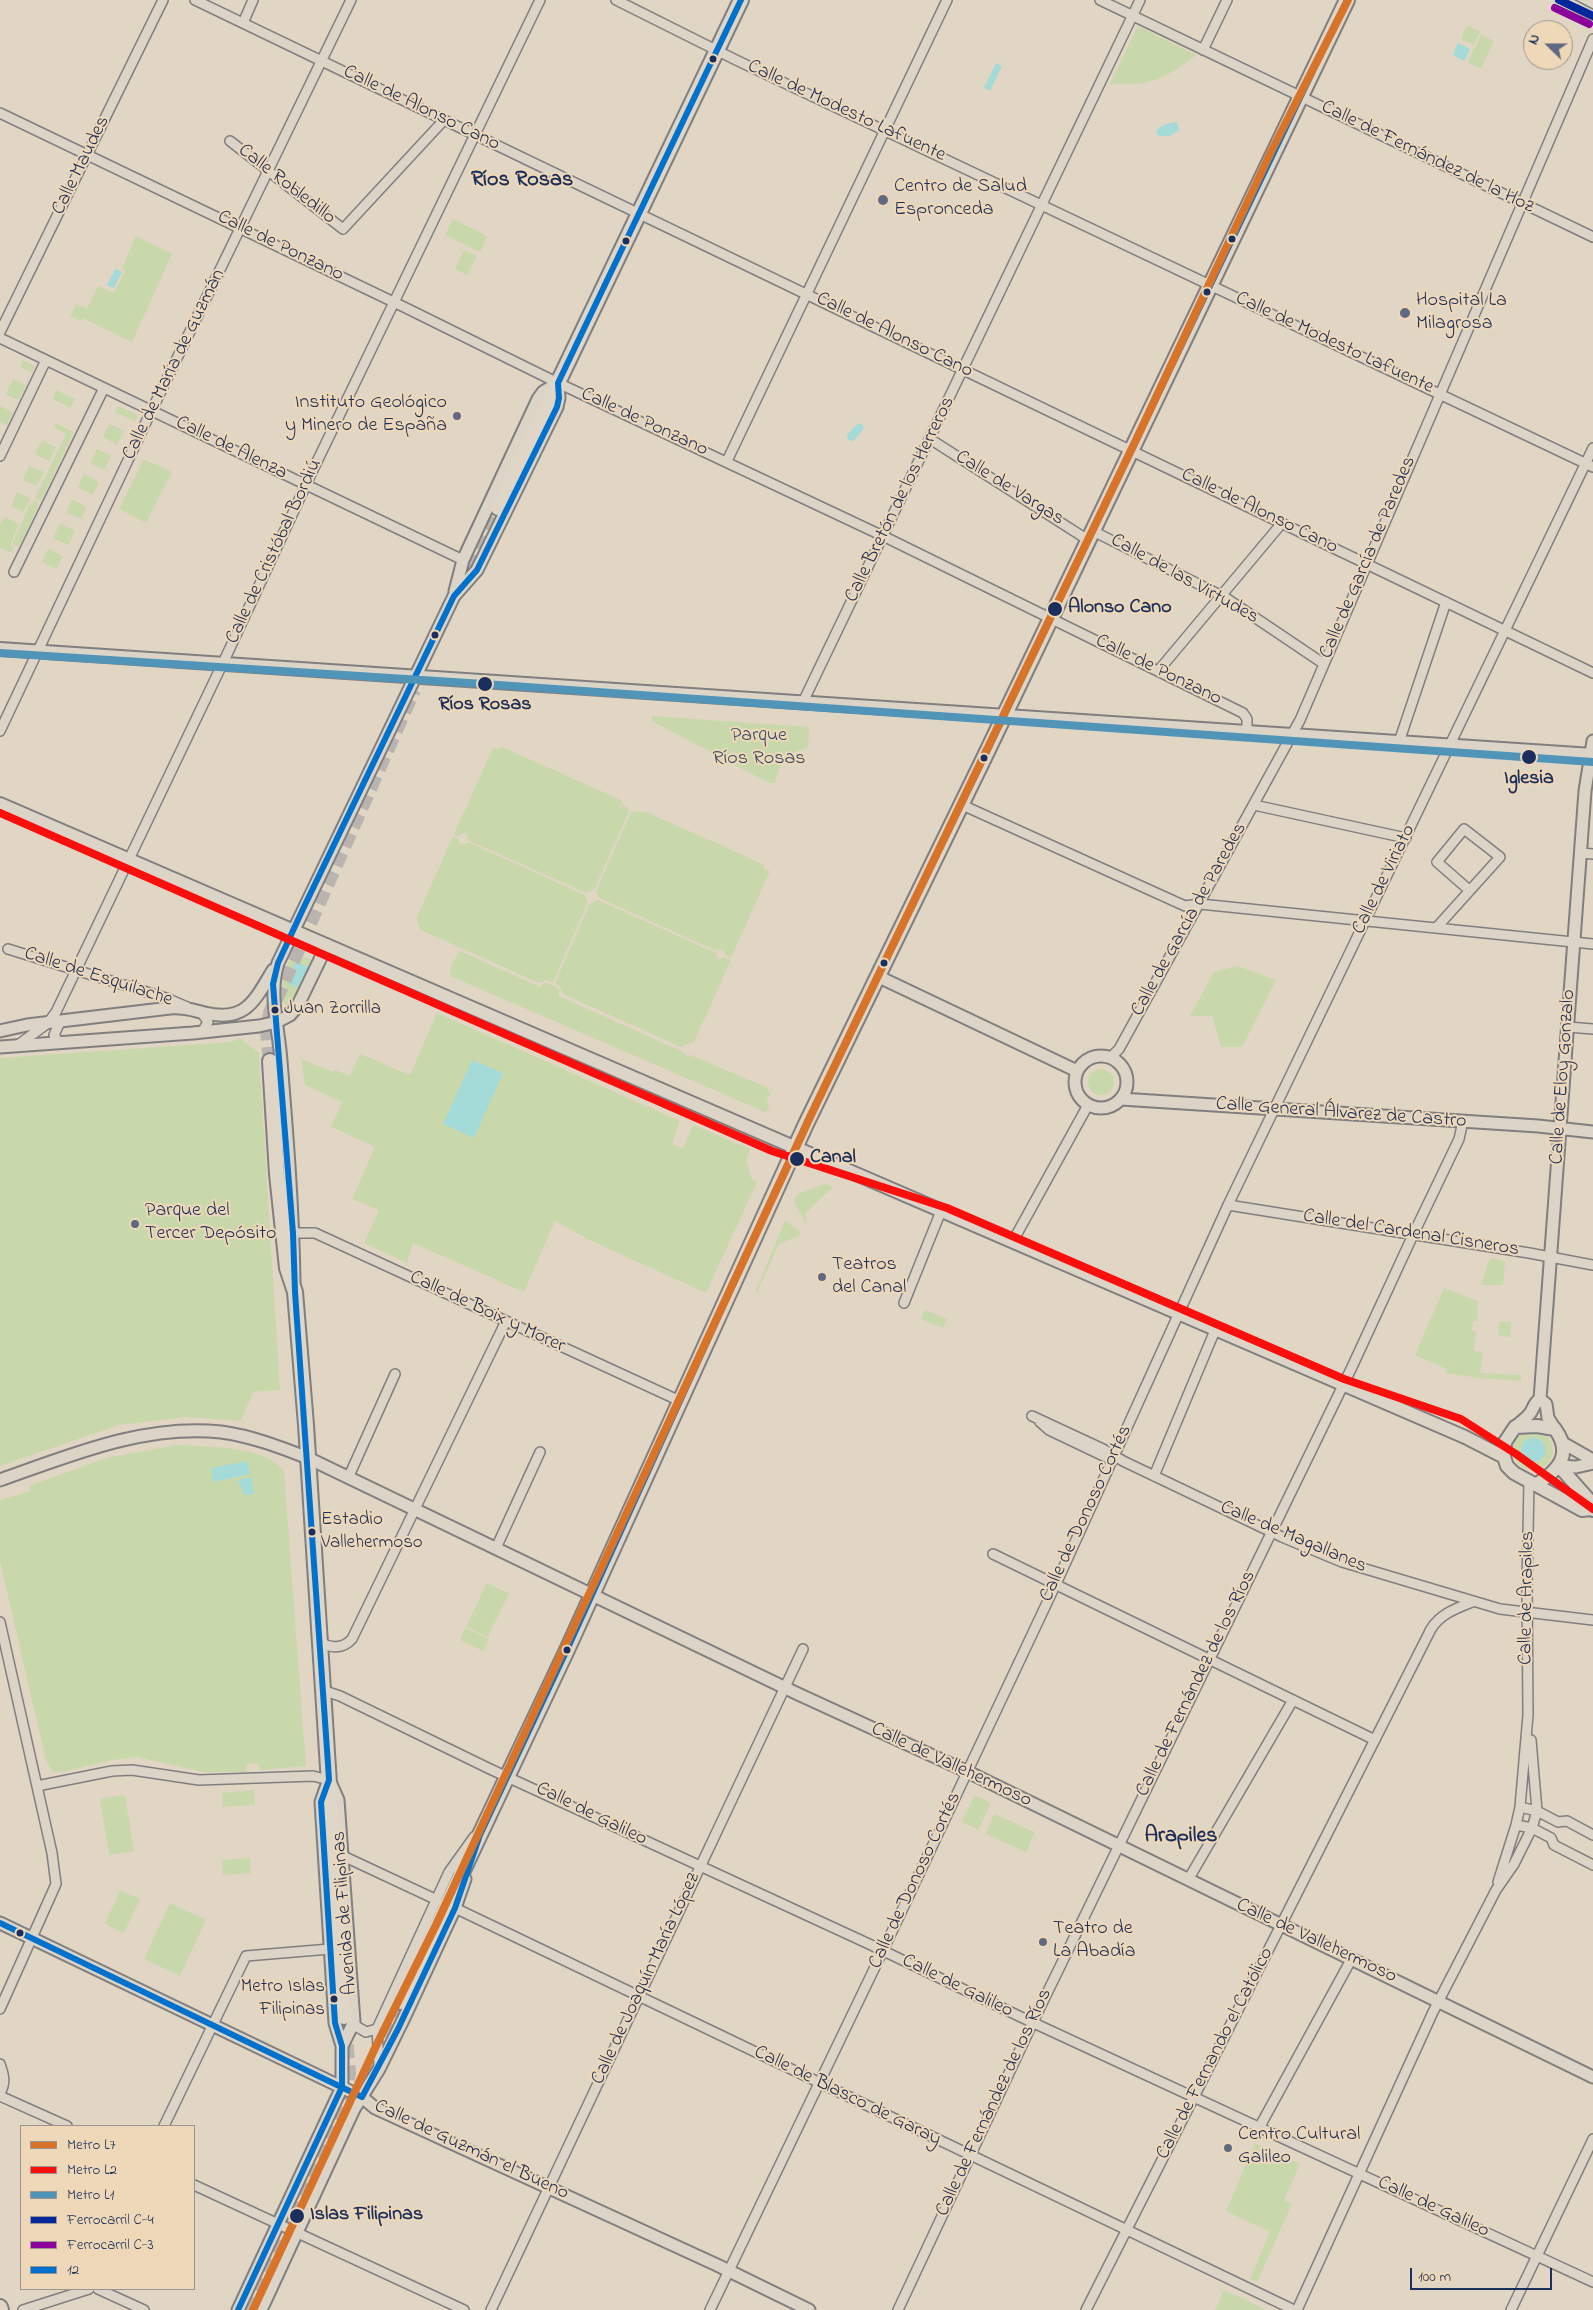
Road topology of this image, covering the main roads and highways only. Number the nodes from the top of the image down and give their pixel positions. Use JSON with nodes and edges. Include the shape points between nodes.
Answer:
{"nodes":[{"id":1,"x":741,"y":0,"type":"edge"},
{"id":2,"x":1347,"y":0,"type":"edge"},
{"id":3,"x":498,"y":508,"type":"tunnel mouth"},
{"id":4,"x":0,"y":650,"type":"edge"},
{"id":5,"x":1004,"y":715,"type":"junction"},
{"id":6,"x":1591,"y":755,"type":"edge"},
{"id":7,"x":0,"y":804,"type":"edge"},
{"id":8,"x":270,"y":1061,"type":"tunnel mouth"},
{"id":9,"x":795,"y":1148,"type":"junction"},
{"id":10,"x":1504,"y":1457,"type":"junction"},
{"id":11,"x":1559,"y":1466,"type":"junction"},
{"id":12,"x":1533,"y":1483,"type":"junction"},
{"id":13,"x":1592,"y":1510,"type":"edge"},
{"id":14,"x":401,"y":2002,"type":"tunnel mouth"},
{"id":15,"x":349,"y":2021,"type":"tunnel mouth"}],
"edges":[{"from":1,"to":3,"type":"main road"},
{"from":2,"to":5,"type":"main road"},
{"from":4,"to":5,"type":"main road"},
{"from":5,"to":6,"type":"main road"},
{"from":5,"to":9,"type":"main road"},
{"from":7,"to":9,"type":"main road"},
{"from":8,"to":15,"type":"main road","name":"Avenida de Filipinas","via":[[287,1268],[295,1292]]},
{"from":9,"to":10,"type":"main road","via":[[1478,1442]]},
{"from":9,"to":14,"type":"main road","via":[[592,1594]]},
{"from":10,"to":11,"type":"main road","via":[[1505,1442],[1515,1427],[1537,1426],[1555,1429],[1563,1443]]},
{"from":10,"to":12,"type":"main road","via":[[1514,1473]]},
{"from":11,"to":12,"type":"main road","via":[[1553,1473]]},
{"from":11,"to":13,"type":"main road","via":[[1590,1500]]},
{"from":12,"to":13,"type":"main road","via":[[1582,1510]]}]}
